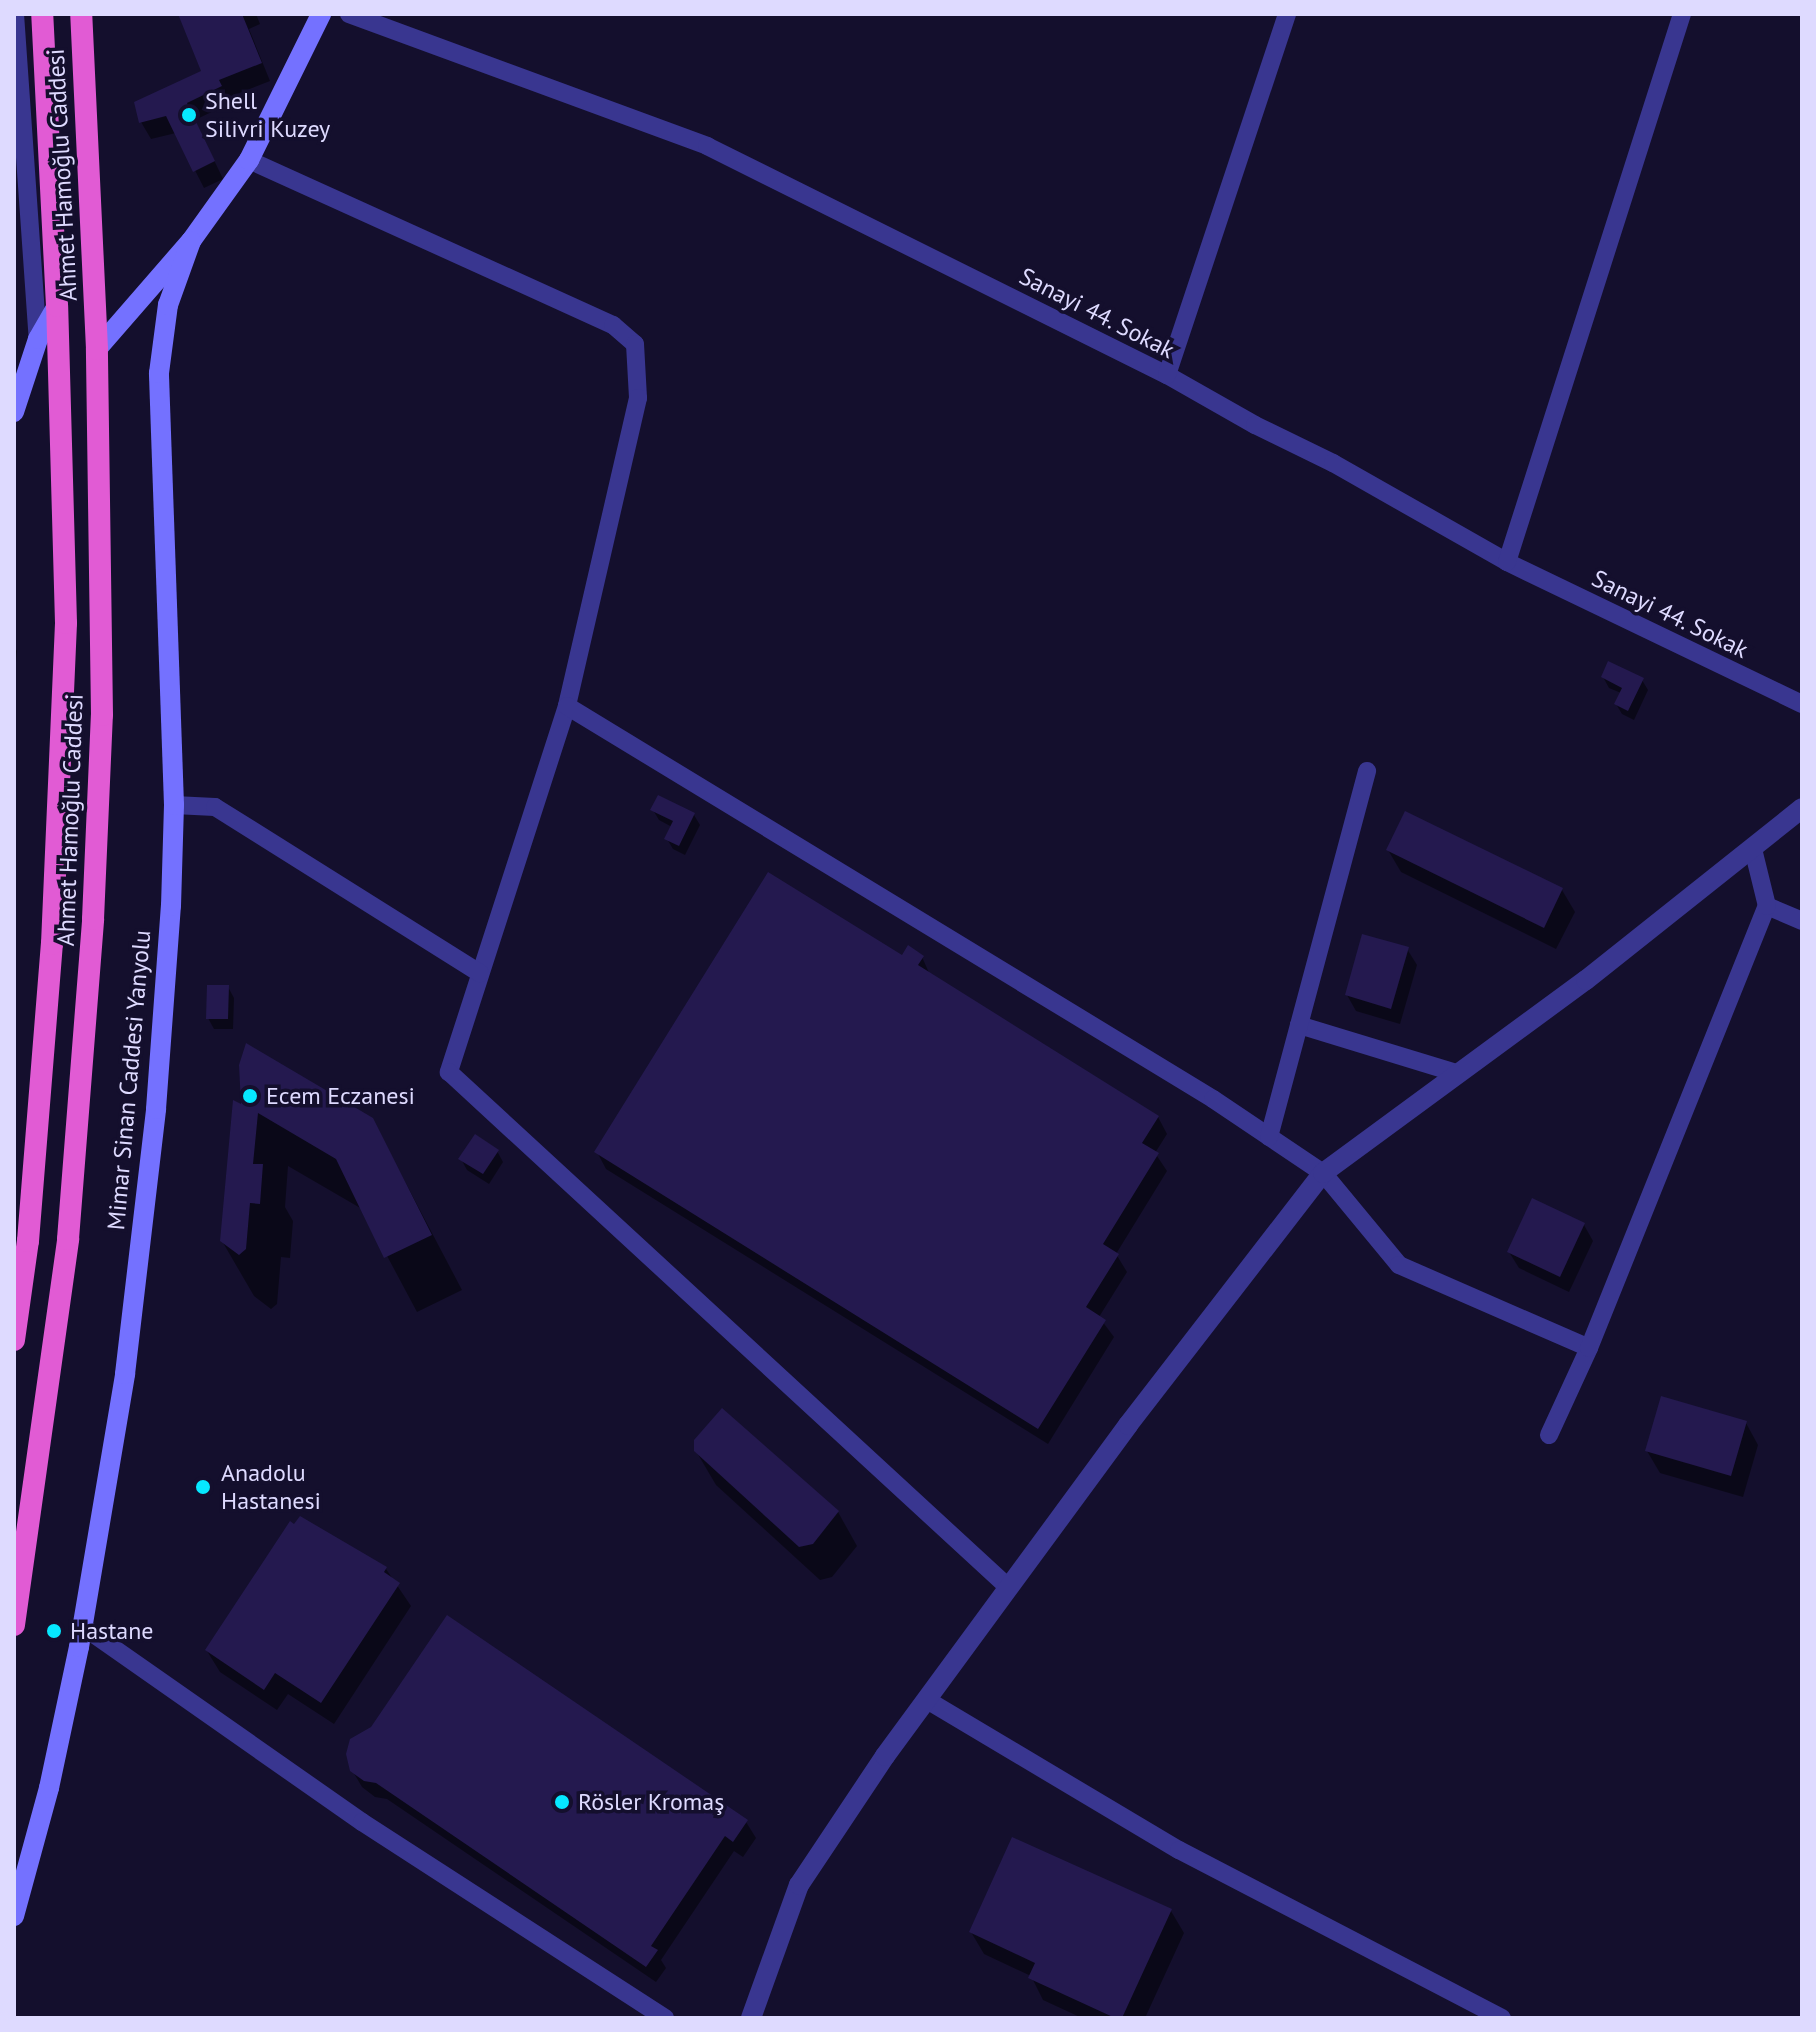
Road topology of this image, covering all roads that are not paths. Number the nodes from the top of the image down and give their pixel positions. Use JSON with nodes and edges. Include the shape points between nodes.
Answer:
{"nodes":[{"id":1,"x":15,"y":14,"type":"edge"},
{"id":2,"x":42,"y":14,"type":"edge"},
{"id":3,"x":81,"y":14,"type":"edge"},
{"id":4,"x":321,"y":14,"type":"edge"},
{"id":5,"x":349,"y":14,"type":"edge"},
{"id":6,"x":1287,"y":14,"type":"edge"},
{"id":7,"x":1682,"y":14,"type":"edge"},
{"id":8,"x":249,"y":160,"type":"junction"},
{"id":9,"x":191,"y":241,"type":"junction"},
{"id":10,"x":57,"y":306,"type":"junction"},
{"id":11,"x":38,"y":339,"type":"junction"},
{"id":12,"x":97,"y":349,"type":"junction"},
{"id":13,"x":1167,"y":375,"type":"junction"},
{"id":14,"x":14,"y":412,"type":"edge"},
{"id":15,"x":1507,"y":562,"type":"junction"},
{"id":16,"x":1802,"y":704,"type":"edge"},
{"id":17,"x":567,"y":706,"type":"junction"},
{"id":18,"x":1367,"y":771,"type":"dead end"},
{"id":19,"x":174,"y":805,"type":"junction"},
{"id":20,"x":1802,"y":808,"type":"edge"},
{"id":21,"x":1753,"y":849,"type":"junction"},
{"id":22,"x":1767,"y":906,"type":"junction"},
{"id":23,"x":1802,"y":921,"type":"edge"},
{"id":24,"x":480,"y":973,"type":"junction"},
{"id":25,"x":1299,"y":1025,"type":"junction"},
{"id":26,"x":1456,"y":1073,"type":"junction"},
{"id":27,"x":1269,"y":1137,"type":"junction"},
{"id":28,"x":1323,"y":1173,"type":"junction"},
{"id":29,"x":14,"y":1340,"type":"edge"},
{"id":30,"x":1589,"y":1348,"type":"junction"},
{"id":31,"x":1549,"y":1435,"type":"dead end"},
{"id":32,"x":1009,"y":1588,"type":"junction"},
{"id":33,"x":14,"y":1625,"type":"edge"},
{"id":34,"x":82,"y":1626,"type":"junction"},
{"id":35,"x":927,"y":1700,"type":"junction"},
{"id":36,"x":14,"y":1916,"type":"edge"},
{"id":37,"x":665,"y":2018,"type":"edge"},
{"id":38,"x":751,"y":2018,"type":"edge"},
{"id":39,"x":1502,"y":2018,"type":"edge"}],
"edges":[{"from":1,"to":11,"type":"street"},
{"from":2,"to":10,"type":"highway","name":"Ahmet Hamoğlu Caddesi"},
{"from":3,"to":12,"type":"highway","name":"Ahmet Hamoğlu Caddesi"},
{"from":4,"to":8,"type":"main road"},
{"from":5,"to":13,"type":"street","name":"Sanayi 44. Sokak","via":[[707,146]]},
{"from":6,"to":13,"type":"street"},
{"from":7,"to":15,"type":"street"},
{"from":8,"to":9,"type":"main road"},
{"from":8,"to":17,"type":"street","via":[[613,325],[635,344],[638,398]]},
{"from":9,"to":12,"type":"main road"},
{"from":9,"to":19,"type":"main road","name":"Mimar Sinan Caddesi Yanyolu","via":[[168,305],[159,373]]},
{"from":10,"to":11,"type":"main road"},
{"from":10,"to":29,"type":"highway","name":"Ahmet Hamoğlu Caddesi","via":[[66,623],[52,944],[28,1241]]},
{"from":11,"to":14,"type":"main road"},
{"from":12,"to":33,"type":"highway","name":"Ahmet Hamoğlu Caddesi","via":[[102,715],[93,919],[68,1239]]},
{"from":13,"to":15,"type":"street","name":"Sanayi 44. Sokak"},
{"from":15,"to":16,"type":"street","name":"Sanayi 44. Sokak"},
{"from":17,"to":24,"type":"street"},
{"from":17,"to":27,"type":"street"},
{"from":18,"to":25,"type":"street"},
{"from":19,"to":24,"type":"street","via":[[215,807]]},
{"from":19,"to":34,"type":"main road","name":"Mimar Sinan Caddesi Yanyolu","via":[[156,1109],[125,1374]]},
{"from":20,"to":21,"type":"street"},
{"from":21,"to":22,"type":"street"},
{"from":21,"to":26,"type":"street","via":[[1586,980]]},
{"from":22,"to":23,"type":"street"},
{"from":22,"to":30,"type":"street"},
{"from":24,"to":32,"type":"street","via":[[449,1072]]},
{"from":25,"to":26,"type":"street"},
{"from":25,"to":27,"type":"street"},
{"from":26,"to":28,"type":"street"},
{"from":27,"to":28,"type":"street"},
{"from":28,"to":30,"type":"street","via":[[1399,1265]]},
{"from":28,"to":32,"type":"street"},
{"from":30,"to":31,"type":"street"},
{"from":32,"to":35,"type":"street"},
{"from":34,"to":36,"type":"main road","name":"Mimar Sinan Caddesi Yanyolu","via":[[49,1788]]},
{"from":34,"to":37,"type":"street","via":[[362,1822]]},
{"from":35,"to":38,"type":"street","via":[[799,1885]]},
{"from":35,"to":39,"type":"street","via":[[1179,1850]]}]}
